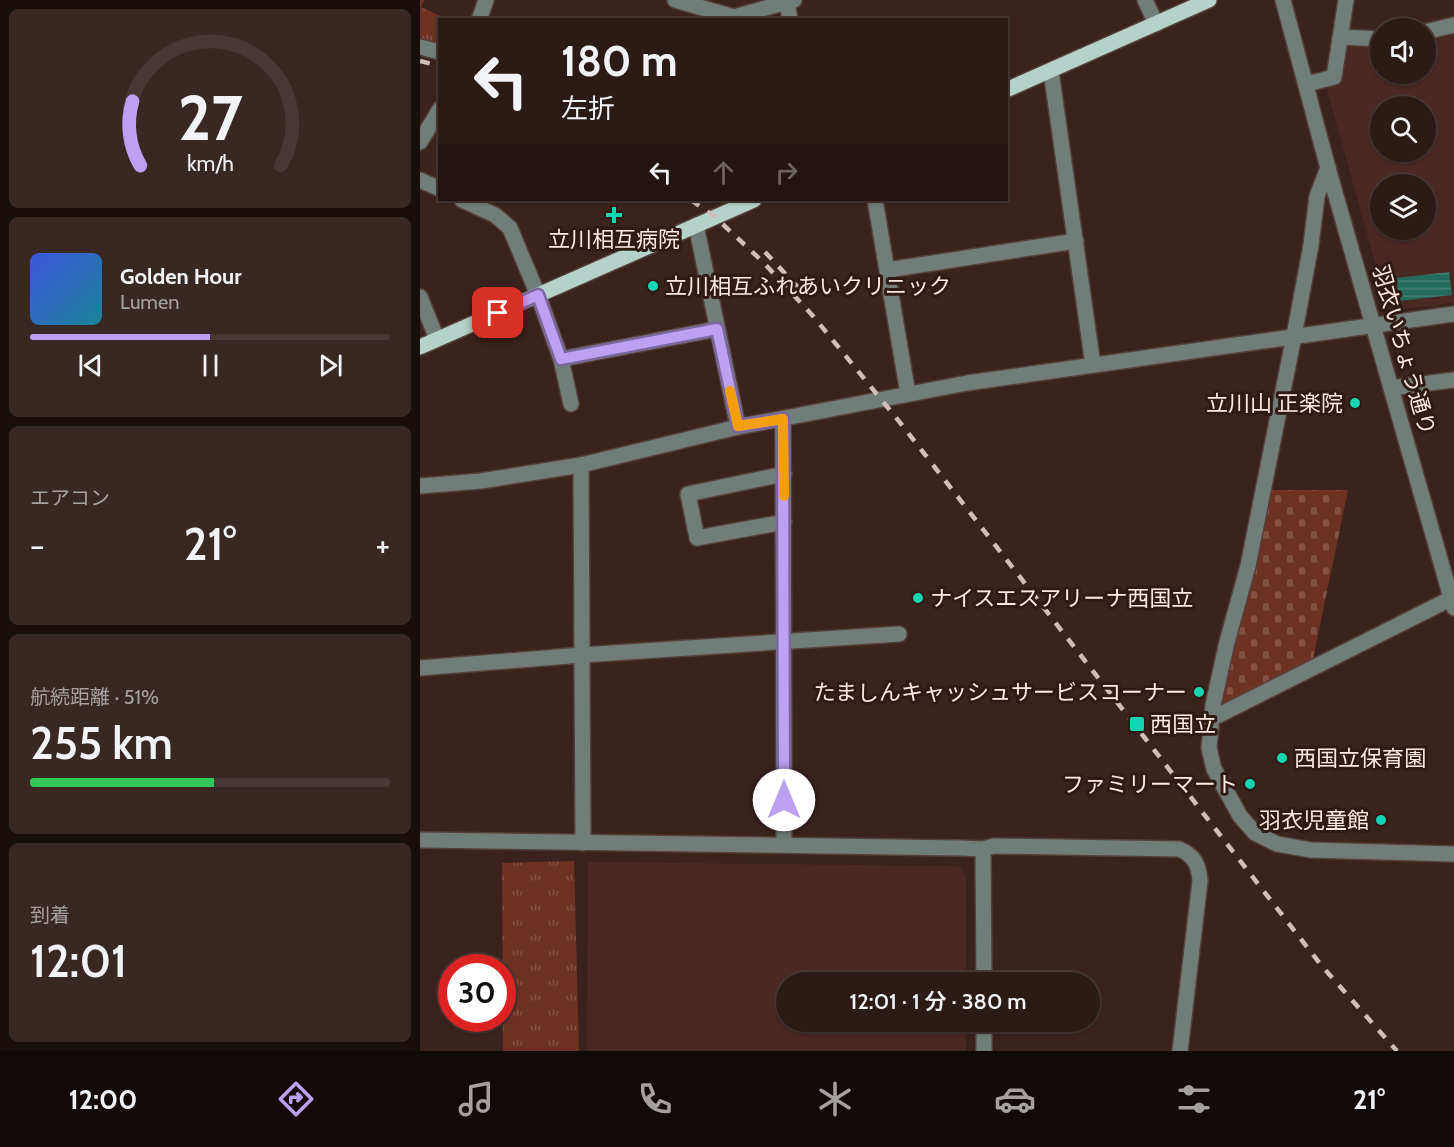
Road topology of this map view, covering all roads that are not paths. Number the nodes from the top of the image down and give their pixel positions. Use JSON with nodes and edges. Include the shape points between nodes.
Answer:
{"nodes":[{"id":1,"x":486,"y":0,"type":"edge"},
{"id":2,"x":675,"y":0,"type":"edge"},
{"id":3,"x":1145,"y":0,"type":"edge"},
{"id":4,"x":1209,"y":0,"type":"edge"},
{"id":5,"x":1283,"y":0,"type":"edge"},
{"id":6,"x":1346,"y":0,"type":"edge"},
{"id":7,"x":790,"y":1,"type":"edge"},
{"id":8,"x":480,"y":18,"type":"edge"},
{"id":9,"x":790,"y":18,"type":"edge"},
{"id":10,"x":1156,"y":24,"type":"junction"},
{"id":11,"x":1454,"y":25,"type":"edge"},
{"id":12,"x":1436,"y":29,"type":"edge"},
{"id":13,"x":1340,"y":37,"type":"junction"},
{"id":14,"x":1370,"y":38,"type":"edge"},
{"id":15,"x":420,"y":47,"type":"edge"},
{"id":16,"x":438,"y":52,"type":"edge"},
{"id":17,"x":1051,"y":71,"type":"junction"},
{"id":18,"x":1307,"y":84,"type":"junction"},
{"id":19,"x":1008,"y":89,"type":"edge"},
{"id":20,"x":438,"y":112,"type":"edge"},
{"id":21,"x":420,"y":142,"type":"edge"},
{"id":22,"x":1328,"y":168,"type":"junction"},
{"id":23,"x":420,"y":180,"type":"edge"},
{"id":24,"x":438,"y":188,"type":"edge"},
{"id":25,"x":464,"y":201,"type":"edge"},
{"id":26,"x":752,"y":201,"type":"edge"},
{"id":27,"x":875,"y":201,"type":"edge"},
{"id":28,"x":696,"y":225,"type":"junction"},
{"id":29,"x":1076,"y":241,"type":"junction"},
{"id":30,"x":887,"y":270,"type":"junction"},
{"id":31,"x":538,"y":295,"type":"junction"},
{"id":32,"x":420,"y":297,"type":"edge"},
{"id":33,"x":1454,"y":314,"type":"edge"},
{"id":34,"x":1373,"y":324,"type":"junction"},
{"id":35,"x":717,"y":329,"type":"junction"},
{"id":36,"x":1294,"y":336,"type":"junction"},
{"id":37,"x":437,"y":339,"type":"junction"},
{"id":38,"x":420,"y":347,"type":"edge"},
{"id":39,"x":561,"y":359,"type":"junction"},
{"id":40,"x":1093,"y":365,"type":"junction"},
{"id":41,"x":1454,"y":380,"type":"edge"},
{"id":42,"x":1391,"y":388,"type":"junction"},
{"id":43,"x":908,"y":394,"type":"junction"},
{"id":44,"x":572,"y":404,"type":"dead end"},
{"id":45,"x":783,"y":419,"type":"junction"},
{"id":46,"x":738,"y":426,"type":"junction"},
{"id":47,"x":581,"y":465,"type":"junction"},
{"id":48,"x":784,"y":474,"type":"junction"},
{"id":49,"x":420,"y":486,"type":"edge"},
{"id":50,"x":784,"y":522,"type":"junction"},
{"id":51,"x":1453,"y":601,"type":"edge"},
{"id":52,"x":899,"y":634,"type":"dead end"},
{"id":53,"x":784,"y":643,"type":"junction"},
{"id":54,"x":582,"y":655,"type":"junction"},
{"id":55,"x":420,"y":668,"type":"edge"},
{"id":56,"x":1211,"y":719,"type":"junction"},
{"id":57,"x":420,"y":840,"type":"edge"},
{"id":58,"x":583,"y":843,"type":"junction"},
{"id":59,"x":784,"y":846,"type":"junction"},
{"id":60,"x":983,"y":849,"type":"junction"},
{"id":61,"x":1454,"y":854,"type":"edge"},
{"id":62,"x":984,"y":972,"type":"edge"},
{"id":63,"x":984,"y":1032,"type":"edge"},
{"id":64,"x":984,"y":1051,"type":"edge"},
{"id":65,"x":1180,"y":1051,"type":"edge"}],
"edges":[{"from":1,"to":8,"type":"street"},
{"from":2,"to":7,"type":"street","via":[[734,17]]},
{"from":3,"to":10,"type":"street"},
{"from":4,"to":10,"type":"main road"},
{"from":5,"to":18,"type":"street","name":"羽衣いちょう通り"},
{"from":6,"to":13,"type":"street"},
{"from":7,"to":9,"type":"street"},
{"from":10,"to":17,"type":"main road"},
{"from":11,"to":12,"type":"street"},
{"from":13,"to":14,"type":"street"},
{"from":13,"to":18,"type":"street","via":[[1334,77]]},
{"from":15,"to":16,"type":"street"},
{"from":17,"to":19,"type":"main road"},
{"from":17,"to":29,"type":"street"},
{"from":18,"to":22,"type":"street","name":"羽衣いちょう通り"},
{"from":20,"to":21,"type":"street"},
{"from":22,"to":34,"type":"street","name":"羽衣いちょう通り"},
{"from":22,"to":36,"type":"street","via":[[1317,196]]},
{"from":23,"to":24,"type":"street"},
{"from":25,"to":31,"type":"street","via":[[495,215],[510,228]]},
{"from":26,"to":28,"type":"main road"},
{"from":27,"to":30,"type":"street"},
{"from":28,"to":31,"type":"main road"},
{"from":28,"to":35,"type":"street"},
{"from":29,"to":30,"type":"street"},
{"from":29,"to":40,"type":"street"},
{"from":30,"to":43,"type":"street"},
{"from":31,"to":37,"type":"main road"},
{"from":31,"to":39,"type":"street"},
{"from":32,"to":37,"type":"street"},
{"from":33,"to":34,"type":"street"},
{"from":34,"to":36,"type":"street"},
{"from":34,"to":42,"type":"street","name":"羽衣いちょう通り"},
{"from":35,"to":39,"type":"street"},
{"from":35,"to":46,"type":"street"},
{"from":36,"to":40,"type":"street"},
{"from":36,"to":56,"type":"street","via":[[1248,566]]},
{"from":37,"to":38,"type":"main road"},
{"from":39,"to":44,"type":"street"},
{"from":40,"to":43,"type":"street"},
{"from":41,"to":42,"type":"street"},
{"from":42,"to":51,"type":"street","name":"羽衣いちょう通り"},
{"from":43,"to":45,"type":"street"},
{"from":45,"to":46,"type":"street"},
{"from":45,"to":48,"type":"street"},
{"from":46,"to":47,"type":"street"},
{"from":47,"to":49,"type":"street"},
{"from":47,"to":54,"type":"street"},
{"from":48,"to":50,"type":"street"},
{"from":48,"to":50,"type":"street","via":[[688,494],[697,538]]},
{"from":50,"to":53,"type":"street"},
{"from":51,"to":56,"type":"street"},
{"from":52,"to":53,"type":"street"},
{"from":53,"to":54,"type":"street"},
{"from":53,"to":59,"type":"street"},
{"from":54,"to":55,"type":"street"},
{"from":54,"to":58,"type":"street"},
{"from":56,"to":61,"type":"street","via":[[1209,748],[1214,769],[1240,816],[1262,837],[1276,844],[1311,850]]},
{"from":57,"to":58,"type":"street"},
{"from":58,"to":59,"type":"street"},
{"from":59,"to":60,"type":"street"},
{"from":60,"to":62,"type":"street"},
{"from":60,"to":65,"type":"street","via":[[1166,848],[1194,858],[1200,880]]},
{"from":63,"to":64,"type":"street"}]}
